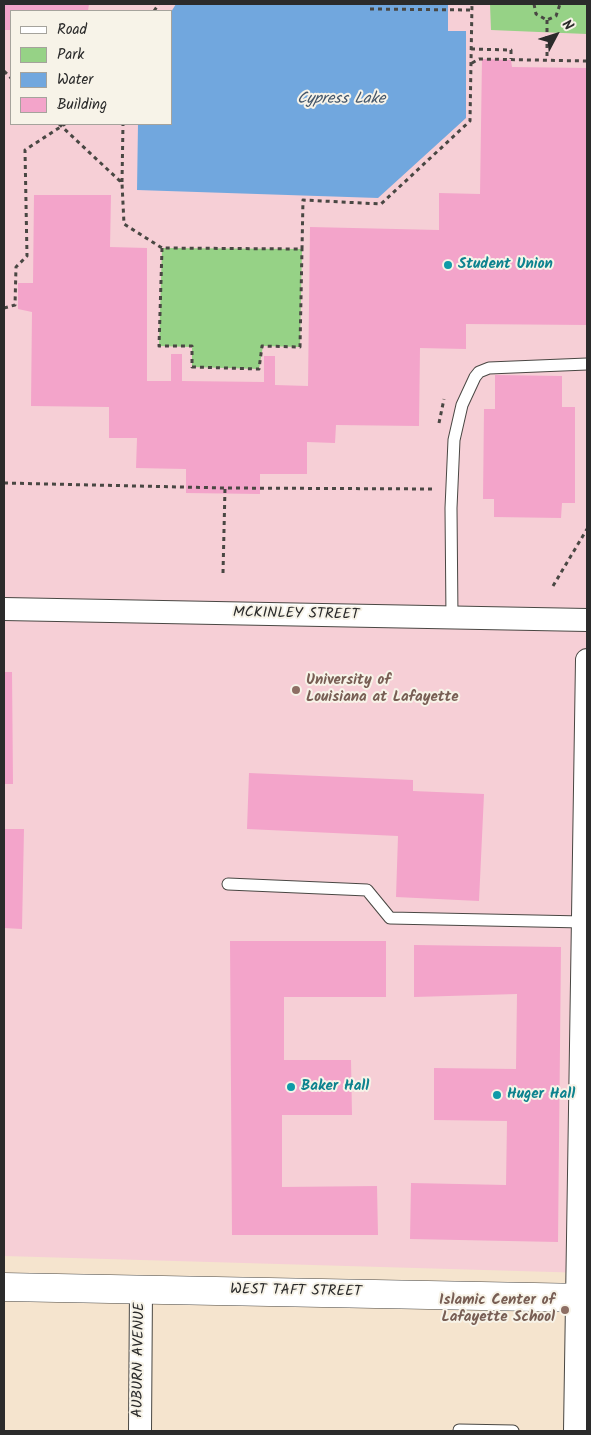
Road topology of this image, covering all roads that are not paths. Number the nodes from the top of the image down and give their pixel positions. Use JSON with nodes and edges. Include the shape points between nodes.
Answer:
{"nodes":[{"id":1,"x":587,"y":364,"type":"edge"},
{"id":2,"x":4,"y":609,"type":"edge"},
{"id":3,"x":452,"y":618,"type":"junction"},
{"id":4,"x":587,"y":620,"type":"edge"},
{"id":5,"x":587,"y":660,"type":"edge"},
{"id":6,"x":228,"y":884,"type":"dead end"},
{"id":7,"x":583,"y":922,"type":"junction"},
{"id":8,"x":585,"y":955,"type":"edge"},
{"id":9,"x":4,"y":1287,"type":"edge"},
{"id":10,"x":141,"y":1289,"type":"junction"},
{"id":11,"x":582,"y":1298,"type":"edge"},
{"id":12,"x":459,"y":1430,"type":"edge"},
{"id":13,"x":140,"y":1431,"type":"edge"},
{"id":14,"x":513,"y":1431,"type":"edge"},
{"id":15,"x":575,"y":1431,"type":"edge"}],
"edges":[{"from":1,"to":3,"type":"lane","via":[[489,368],[479,372],[475,378],[462,405],[454,440],[450,508]]},
{"from":2,"to":3,"type":"street","name":"MCKINLEY STREET"},
{"from":3,"to":4,"type":"street","name":"MCKINLEY STREET"},
{"from":5,"to":7,"type":"street"},
{"from":6,"to":7,"type":"lane","via":[[367,890],[390,918]]},
{"from":7,"to":8,"type":"street"},
{"from":8,"to":11,"type":"street"},
{"from":9,"to":10,"type":"street","name":"WEST TAFT STREET"},
{"from":10,"to":11,"type":"street","name":"WEST TAFT STREET"},
{"from":10,"to":13,"type":"street","name":"AUBURN AVENUE"},
{"from":11,"to":15,"type":"street"},
{"from":12,"to":14,"type":"lane"}]}
